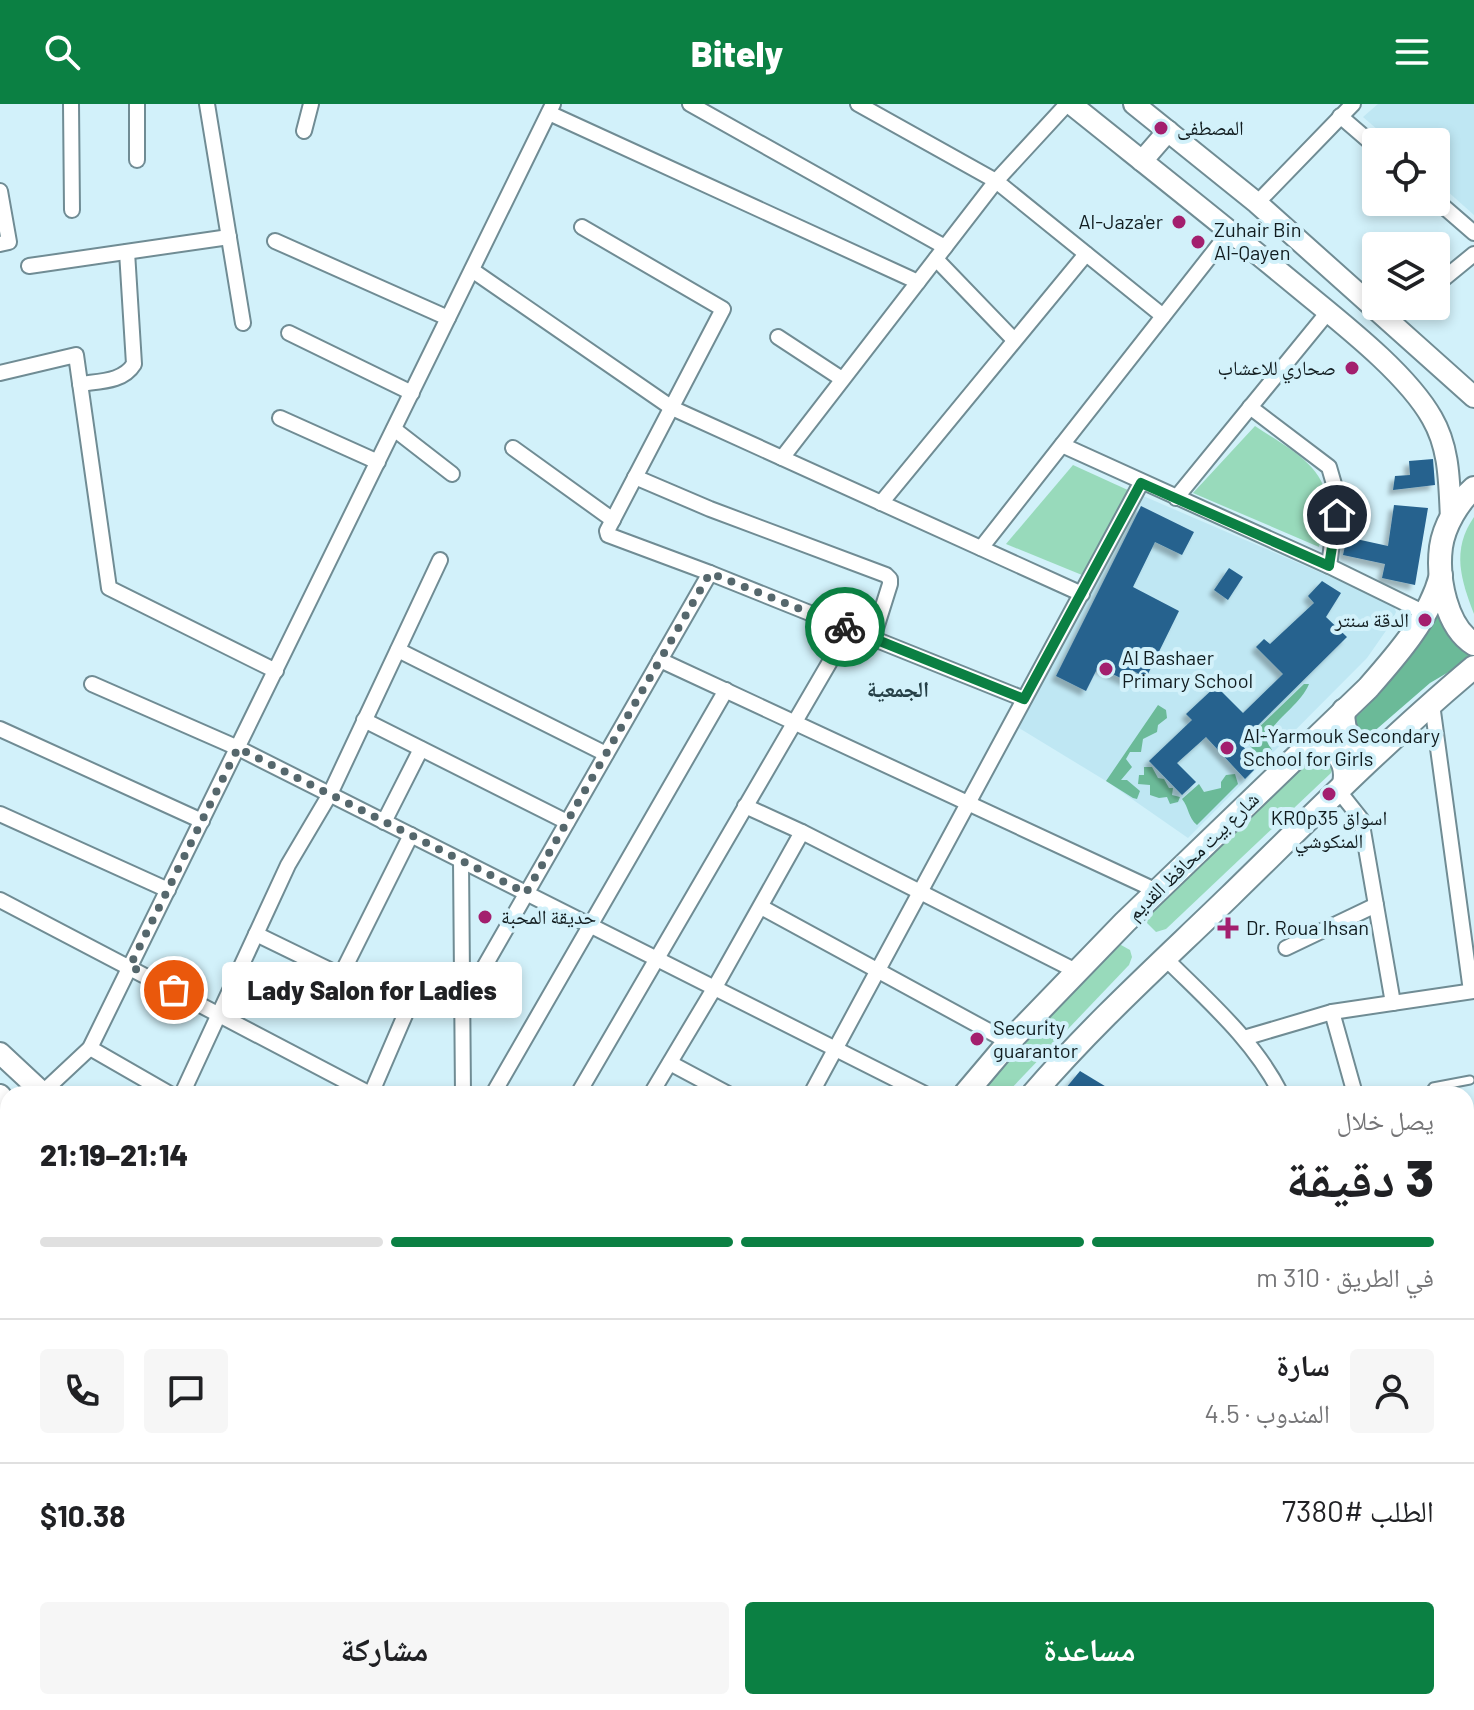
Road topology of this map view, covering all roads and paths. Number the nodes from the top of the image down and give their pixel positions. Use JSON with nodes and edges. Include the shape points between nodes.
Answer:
{"nodes":[{"id":1,"x":71,"y":104,"type":"edge"},
{"id":2,"x":137,"y":104,"type":"edge"},
{"id":3,"x":207,"y":104,"type":"edge"},
{"id":4,"x":311,"y":104,"type":"edge"},
{"id":5,"x":690,"y":104,"type":"edge"},
{"id":6,"x":858,"y":104,"type":"edge"},
{"id":7,"x":1069,"y":104,"type":"edge"},
{"id":8,"x":1134,"y":104,"type":"edge"},
{"id":9,"x":1353,"y":104,"type":"edge"},
{"id":10,"x":551,"y":108,"type":"edge"},
{"id":11,"x":1340,"y":116,"type":"junction"},
{"id":12,"x":304,"y":131,"type":"dead end"},
{"id":13,"x":1168,"y":131,"type":"junction"},
{"id":14,"x":1362,"y":135,"type":"edge"},
{"id":15,"x":137,"y":160,"type":"dead end"},
{"id":16,"x":1142,"y":161,"type":"junction"},
{"id":17,"x":996,"y":181,"type":"junction"},
{"id":18,"x":0,"y":191,"type":"edge"},
{"id":19,"x":1257,"y":203,"type":"junction"},
{"id":20,"x":72,"y":210,"type":"dead end"},
{"id":21,"x":1450,"y":212,"type":"edge"},
{"id":22,"x":582,"y":227,"type":"dead end"},
{"id":23,"x":1230,"y":231,"type":"junction"},
{"id":24,"x":1474,"y":233,"type":"edge"},
{"id":25,"x":229,"y":237,"type":"junction"},
{"id":26,"x":275,"y":241,"type":"dead end"},
{"id":27,"x":0,"y":244,"type":"edge"},
{"id":28,"x":127,"y":252,"type":"junction"},
{"id":29,"x":940,"y":253,"type":"junction"},
{"id":30,"x":1086,"y":254,"type":"junction"},
{"id":31,"x":1474,"y":254,"type":"edge"},
{"id":32,"x":29,"y":266,"type":"dead end"},
{"id":33,"x":472,"y":270,"type":"junction"},
{"id":34,"x":1450,"y":274,"type":"edge"},
{"id":35,"x":918,"y":282,"type":"junction"},
{"id":36,"x":1328,"y":312,"type":"junction"},
{"id":37,"x":1163,"y":316,"type":"junction"},
{"id":38,"x":448,"y":318,"type":"junction"},
{"id":39,"x":1391,"y":321,"type":"joint"},
{"id":40,"x":243,"y":323,"type":"dead end"},
{"id":41,"x":289,"y":333,"type":"dead end"},
{"id":42,"x":778,"y":337,"type":"dead end"},
{"id":43,"x":1014,"y":340,"type":"junction"},
{"id":44,"x":0,"y":373,"type":"edge"},
{"id":45,"x":842,"y":379,"type":"junction"},
{"id":46,"x":80,"y":384,"type":"junction"},
{"id":47,"x":412,"y":393,"type":"junction"},
{"id":48,"x":1474,"y":397,"type":"edge"},
{"id":49,"x":1250,"y":407,"type":"junction"},
{"id":50,"x":672,"y":408,"type":"junction"},
{"id":51,"x":280,"y":418,"type":"dead end"},
{"id":52,"x":394,"y":429,"type":"junction"},
{"id":53,"x":1062,"y":445,"type":"junction"},
{"id":54,"x":513,"y":448,"type":"dead end"},
{"id":55,"x":782,"y":458,"type":"junction"},
{"id":56,"x":378,"y":462,"type":"junction"},
{"id":57,"x":452,"y":474,"type":"dead end"},
{"id":58,"x":635,"y":477,"type":"junction"},
{"id":59,"x":1141,"y":483,"type":"junction"},
{"id":60,"x":1474,"y":488,"type":"edge"},
{"id":61,"x":1176,"y":498,"type":"junction"},
{"id":62,"x":881,"y":503,"type":"junction"},
{"id":63,"x":1451,"y":518,"type":"junction"},
{"id":64,"x":613,"y":520,"type":"junction"},
{"id":65,"x":981,"y":548,"type":"junction"},
{"id":66,"x":440,"y":560,"type":"dead end"},
{"id":67,"x":1329,"y":566,"type":"junction"},
{"id":68,"x":710,"y":573,"type":"junction"},
{"id":69,"x":1441,"y":575,"type":"junction"},
{"id":70,"x":1082,"y":594,"type":"junction"},
{"id":71,"x":1425,"y":613,"type":"junction"},
{"id":72,"x":849,"y":629,"type":"junction"},
{"id":73,"x":873,"y":638,"type":"junction"},
{"id":74,"x":1474,"y":644,"type":"edge"},
{"id":75,"x":398,"y":650,"type":"junction"},
{"id":76,"x":660,"y":660,"type":"junction"},
{"id":77,"x":1474,"y":667,"type":"edge"},
{"id":78,"x":276,"y":671,"type":"junction"},
{"id":79,"x":1464,"y":682,"type":"edge"},
{"id":80,"x":92,"y":684,"type":"dead end"},
{"id":81,"x":726,"y":690,"type":"junction"},
{"id":82,"x":1024,"y":699,"type":"junction"},
{"id":83,"x":1432,"y":704,"type":"junction"},
{"id":84,"x":1344,"y":710,"type":"junction"},
{"id":85,"x":364,"y":720,"type":"junction"},
{"id":86,"x":795,"y":722,"type":"junction"},
{"id":87,"x":0,"y":729,"type":"edge"},
{"id":88,"x":1384,"y":746,"type":"junction"},
{"id":89,"x":1308,"y":747,"type":"junction"},
{"id":90,"x":238,"y":748,"type":"junction"},
{"id":91,"x":421,"y":749,"type":"junction"},
{"id":92,"x":606,"y":754,"type":"junction"},
{"id":93,"x":1341,"y":787,"type":"junction"},
{"id":94,"x":330,"y":794,"type":"junction"},
{"id":95,"x":969,"y":802,"type":"junction"},
{"id":96,"x":745,"y":806,"type":"junction"},
{"id":97,"x":0,"y":814,"type":"edge"},
{"id":98,"x":202,"y":821,"type":"junction"},
{"id":99,"x":384,"y":822,"type":"junction"},
{"id":100,"x":567,"y":822,"type":"junction"},
{"id":101,"x":802,"y":832,"type":"junction"},
{"id":102,"x":411,"y":835,"type":"junction"},
{"id":103,"x":461,"y":860,"type":"junction"},
{"id":104,"x":168,"y":890,"type":"junction"},
{"id":105,"x":921,"y":891,"type":"junction"},
{"id":106,"x":1157,"y":891,"type":"junction"},
{"id":107,"x":526,"y":893,"type":"junction"},
{"id":108,"x":0,"y":900,"type":"edge"},
{"id":109,"x":1376,"y":905,"type":"junction"},
{"id":110,"x":761,"y":907,"type":"junction"},
{"id":111,"x":591,"y":925,"type":"junction"},
{"id":112,"x":256,"y":934,"type":"junction"},
{"id":113,"x":1286,"y":948,"type":"dead end"},
{"id":114,"x":657,"y":958,"type":"junction"},
{"id":115,"x":1165,"y":958,"type":"junction"},
{"id":116,"x":130,"y":966,"type":"junction"},
{"id":117,"x":878,"y":970,"type":"junction"},
{"id":118,"x":1076,"y":971,"type":"junction"},
{"id":119,"x":341,"y":975,"type":"junction"},
{"id":120,"x":715,"y":987,"type":"junction"},
{"id":121,"x":1472,"y":991,"type":"edge"},
{"id":122,"x":1393,"y":1003,"type":"junction"},
{"id":123,"x":463,"y":1004,"type":"junction"},
{"id":124,"x":408,"y":1008,"type":"junction"},
{"id":125,"x":1332,"y":1012,"type":"junction"},
{"id":126,"x":219,"y":1013,"type":"junction"},
{"id":127,"x":1244,"y":1038,"type":"junction"},
{"id":128,"x":1009,"y":1042,"type":"junction"},
{"id":129,"x":90,"y":1048,"type":"junction"},
{"id":130,"x":836,"y":1048,"type":"junction"},
{"id":131,"x":0,"y":1053,"type":"edge"},
{"id":132,"x":670,"y":1063,"type":"junction"},
{"id":133,"x":1470,"y":1080,"type":"dead end"},
{"id":134,"x":35,"y":1086,"type":"edge"},
{"id":135,"x":49,"y":1086,"type":"edge"},
{"id":136,"x":156,"y":1086,"type":"edge"},
{"id":137,"x":186,"y":1086,"type":"edge"},
{"id":138,"x":355,"y":1086,"type":"edge"},
{"id":139,"x":374,"y":1086,"type":"edge"},
{"id":140,"x":463,"y":1086,"type":"edge"},
{"id":141,"x":498,"y":1086,"type":"edge"},
{"id":142,"x":583,"y":1086,"type":"edge"},
{"id":143,"x":656,"y":1086,"type":"edge"},
{"id":144,"x":713,"y":1086,"type":"edge"},
{"id":145,"x":815,"y":1086,"type":"edge"},
{"id":146,"x":910,"y":1086,"type":"edge"},
{"id":147,"x":972,"y":1086,"type":"edge"},
{"id":148,"x":1040,"y":1086,"type":"edge"},
{"id":149,"x":1277,"y":1086,"type":"edge"},
{"id":150,"x":1353,"y":1086,"type":"edge"},
{"id":151,"x":1438,"y":1086,"type":"edge"}],
"edges":[{"from":1,"to":20,"type":"street"},
{"from":2,"to":15,"type":"street"},
{"from":3,"to":25,"type":"street"},
{"from":4,"to":12,"type":"street"},
{"from":5,"to":29,"type":"street"},
{"from":6,"to":17,"type":"street"},
{"from":7,"to":16,"type":"street"},
{"from":7,"to":17,"type":"street"},
{"from":8,"to":13,"type":"street"},
{"from":9,"to":11,"type":"street"},
{"from":10,"to":33,"type":"street"},
{"from":10,"to":35,"type":"street"},
{"from":11,"to":14,"type":"street"},
{"from":11,"to":19,"type":"street"},
{"from":13,"to":16,"type":"street"},
{"from":13,"to":19,"type":"street"},
{"from":16,"to":23,"type":"street"},
{"from":17,"to":29,"type":"street"},
{"from":17,"to":30,"type":"street"},
{"from":18,"to":27,"type":"street","via":[[9,242]]},
{"from":19,"to":39,"type":"street"},
{"from":21,"to":24,"type":"street"},
{"from":22,"to":50,"type":"street","via":[[723,309]]},
{"from":23,"to":36,"type":"street"},
{"from":23,"to":37,"type":"street"},
{"from":25,"to":28,"type":"street"},
{"from":25,"to":40,"type":"street"},
{"from":26,"to":38,"type":"street"},
{"from":28,"to":32,"type":"street"},
{"from":28,"to":46,"type":"street","via":[[134,364],[121,377]]},
{"from":29,"to":35,"type":"street"},
{"from":29,"to":43,"type":"street"},
{"from":30,"to":37,"type":"street"},
{"from":30,"to":43,"type":"street"},
{"from":31,"to":34,"type":"street"},
{"from":33,"to":38,"type":"street"},
{"from":33,"to":50,"type":"street"},
{"from":35,"to":45,"type":"street"},
{"from":36,"to":49,"type":"street"},
{"from":36,"to":63,"type":"street","via":[[1407,384],[1432,418],[1446,456]]},
{"from":37,"to":53,"type":"street"},
{"from":38,"to":47,"type":"street"},
{"from":39,"to":48,"type":"street"},
{"from":41,"to":47,"type":"street"},
{"from":42,"to":45,"type":"street"},
{"from":43,"to":62,"type":"street"},
{"from":44,"to":46,"type":"street","via":[[76,355]]},
{"from":45,"to":55,"type":"street"},
{"from":46,"to":78,"type":"street","via":[[109,588]]},
{"from":47,"to":52,"type":"street"},
{"from":49,"to":61,"type":"street"},
{"from":49,"to":67,"type":"street","via":[[1329,467],[1338,498]]},
{"from":50,"to":55,"type":"street"},
{"from":50,"to":58,"type":"street"},
{"from":51,"to":56,"type":"street"},
{"from":52,"to":56,"type":"street"},
{"from":52,"to":57,"type":"street"},
{"from":53,"to":59,"type":"street"},
{"from":53,"to":65,"type":"street"},
{"from":54,"to":64,"type":"street"},
{"from":55,"to":62,"type":"street"},
{"from":56,"to":78,"type":"street"},
{"from":58,"to":64,"type":"street"},
{"from":58,"to":73,"type":"street","via":[[886,575],[890,584]]},
{"from":59,"to":61,"type":"street"},
{"from":59,"to":70,"type":"street"},
{"from":60,"to":63,"type":"main road"},
{"from":61,"to":67,"type":"street"},
{"from":62,"to":65,"type":"street"},
{"from":63,"to":69,"type":"main road","via":[[1441,546]]},
{"from":64,"to":68,"type":"street","via":[[607,531],[613,537]]},
{"from":65,"to":70,"type":"street"},
{"from":66,"to":75,"type":"street"},
{"from":67,"to":71,"type":"street"},
{"from":68,"to":72,"type":"street"},
{"from":68,"to":76,"type":"street"},
{"from":69,"to":71,"type":"main road","name":"شارع بيت محافظ القديم"},
{"from":69,"to":74,"type":"main road","via":[[1447,606],[1460,633]]},
{"from":70,"to":82,"type":"street"},
{"from":71,"to":84,"type":"main road","name":"شارع بيت محافظ القديم"},
{"from":72,"to":73,"type":"street"},
{"from":72,"to":86,"type":"street"},
{"from":73,"to":82,"type":"street"},
{"from":75,"to":85,"type":"street"},
{"from":75,"to":92,"type":"street"},
{"from":76,"to":81,"type":"street"},
{"from":76,"to":92,"type":"street"},
{"from":77,"to":79,"type":"main road"},
{"from":78,"to":90,"type":"street"},
{"from":79,"to":83,"type":"main road"},
{"from":80,"to":90,"type":"street"},
{"from":81,"to":86,"type":"street"},
{"from":81,"to":111,"type":"street"},
{"from":82,"to":95,"type":"street"},
{"from":83,"to":88,"type":"main road"},
{"from":83,"to":121,"type":"street"},
{"from":84,"to":88,"type":"main road","via":[[1344,727],[1353,741],[1368,748]]},
{"from":84,"to":89,"type":"main road","name":"شارع بيت محافظ القديم"},
{"from":85,"to":91,"type":"street"},
{"from":85,"to":94,"type":"street"},
{"from":86,"to":95,"type":"street"},
{"from":86,"to":96,"type":"street"},
{"from":87,"to":98,"type":"street"},
{"from":88,"to":93,"type":"main road"},
{"from":89,"to":93,"type":"main road","via":[[1324,746],[1337,754],[1345,768]]},
{"from":89,"to":106,"type":"main road","name":"شارع بيت محافظ القديم"},
{"from":90,"to":94,"type":"street"},
{"from":90,"to":98,"type":"street"},
{"from":91,"to":99,"type":"street"},
{"from":91,"to":100,"type":"street"},
{"from":92,"to":100,"type":"street"},
{"from":93,"to":109,"type":"street","via":[[1361,819]]},
{"from":93,"to":115,"type":"main road"},
{"from":94,"to":99,"type":"street"},
{"from":94,"to":112,"type":"street"},
{"from":95,"to":105,"type":"street"},
{"from":95,"to":106,"type":"street"},
{"from":96,"to":101,"type":"street"},
{"from":96,"to":114,"type":"street"},
{"from":97,"to":104,"type":"street"},
{"from":98,"to":104,"type":"street"},
{"from":99,"to":102,"type":"street"},
{"from":100,"to":107,"type":"street"},
{"from":101,"to":105,"type":"street"},
{"from":101,"to":110,"type":"street"},
{"from":102,"to":103,"type":"street"},
{"from":102,"to":119,"type":"street"},
{"from":103,"to":107,"type":"street"},
{"from":103,"to":123,"type":"street"},
{"from":104,"to":116,"type":"street"},
{"from":105,"to":117,"type":"street"},
{"from":105,"to":118,"type":"street"},
{"from":106,"to":118,"type":"main road","name":"شارع بيت محافظ القديم"},
{"from":107,"to":111,"type":"street"},
{"from":107,"to":123,"type":"street"},
{"from":108,"to":116,"type":"street"},
{"from":109,"to":113,"type":"street"},
{"from":109,"to":122,"type":"street"},
{"from":110,"to":117,"type":"street"},
{"from":110,"to":120,"type":"street"},
{"from":111,"to":114,"type":"street"},
{"from":111,"to":141,"type":"street"},
{"from":112,"to":119,"type":"street"},
{"from":112,"to":126,"type":"street"},
{"from":114,"to":120,"type":"street"},
{"from":114,"to":142,"type":"street"},
{"from":115,"to":127,"type":"street"},
{"from":115,"to":148,"type":"main road"},
{"from":116,"to":126,"type":"street"},
{"from":116,"to":129,"type":"street"},
{"from":117,"to":128,"type":"street"},
{"from":117,"to":130,"type":"street"},
{"from":118,"to":128,"type":"main road","name":"شارع بيت محافظ القديم"},
{"from":119,"to":124,"type":"street"},
{"from":120,"to":130,"type":"street"},
{"from":120,"to":132,"type":"street"},
{"from":121,"to":122,"type":"street"},
{"from":122,"to":125,"type":"street"},
{"from":123,"to":124,"type":"street"},
{"from":123,"to":140,"type":"street"},
{"from":124,"to":139,"type":"street"},
{"from":125,"to":127,"type":"street"},
{"from":125,"to":150,"type":"street"},
{"from":126,"to":137,"type":"street"},
{"from":126,"to":138,"type":"street"},
{"from":127,"to":149,"type":"street"},
{"from":128,"to":147,"type":"main road","name":"شارع بيت محافظ القديم"},
{"from":129,"to":135,"type":"street"},
{"from":129,"to":136,"type":"street"},
{"from":130,"to":145,"type":"street"},
{"from":130,"to":146,"type":"street"},
{"from":131,"to":134,"type":"street"},
{"from":132,"to":143,"type":"street"},
{"from":132,"to":144,"type":"street"},
{"from":133,"to":151,"type":"lane"}]}
